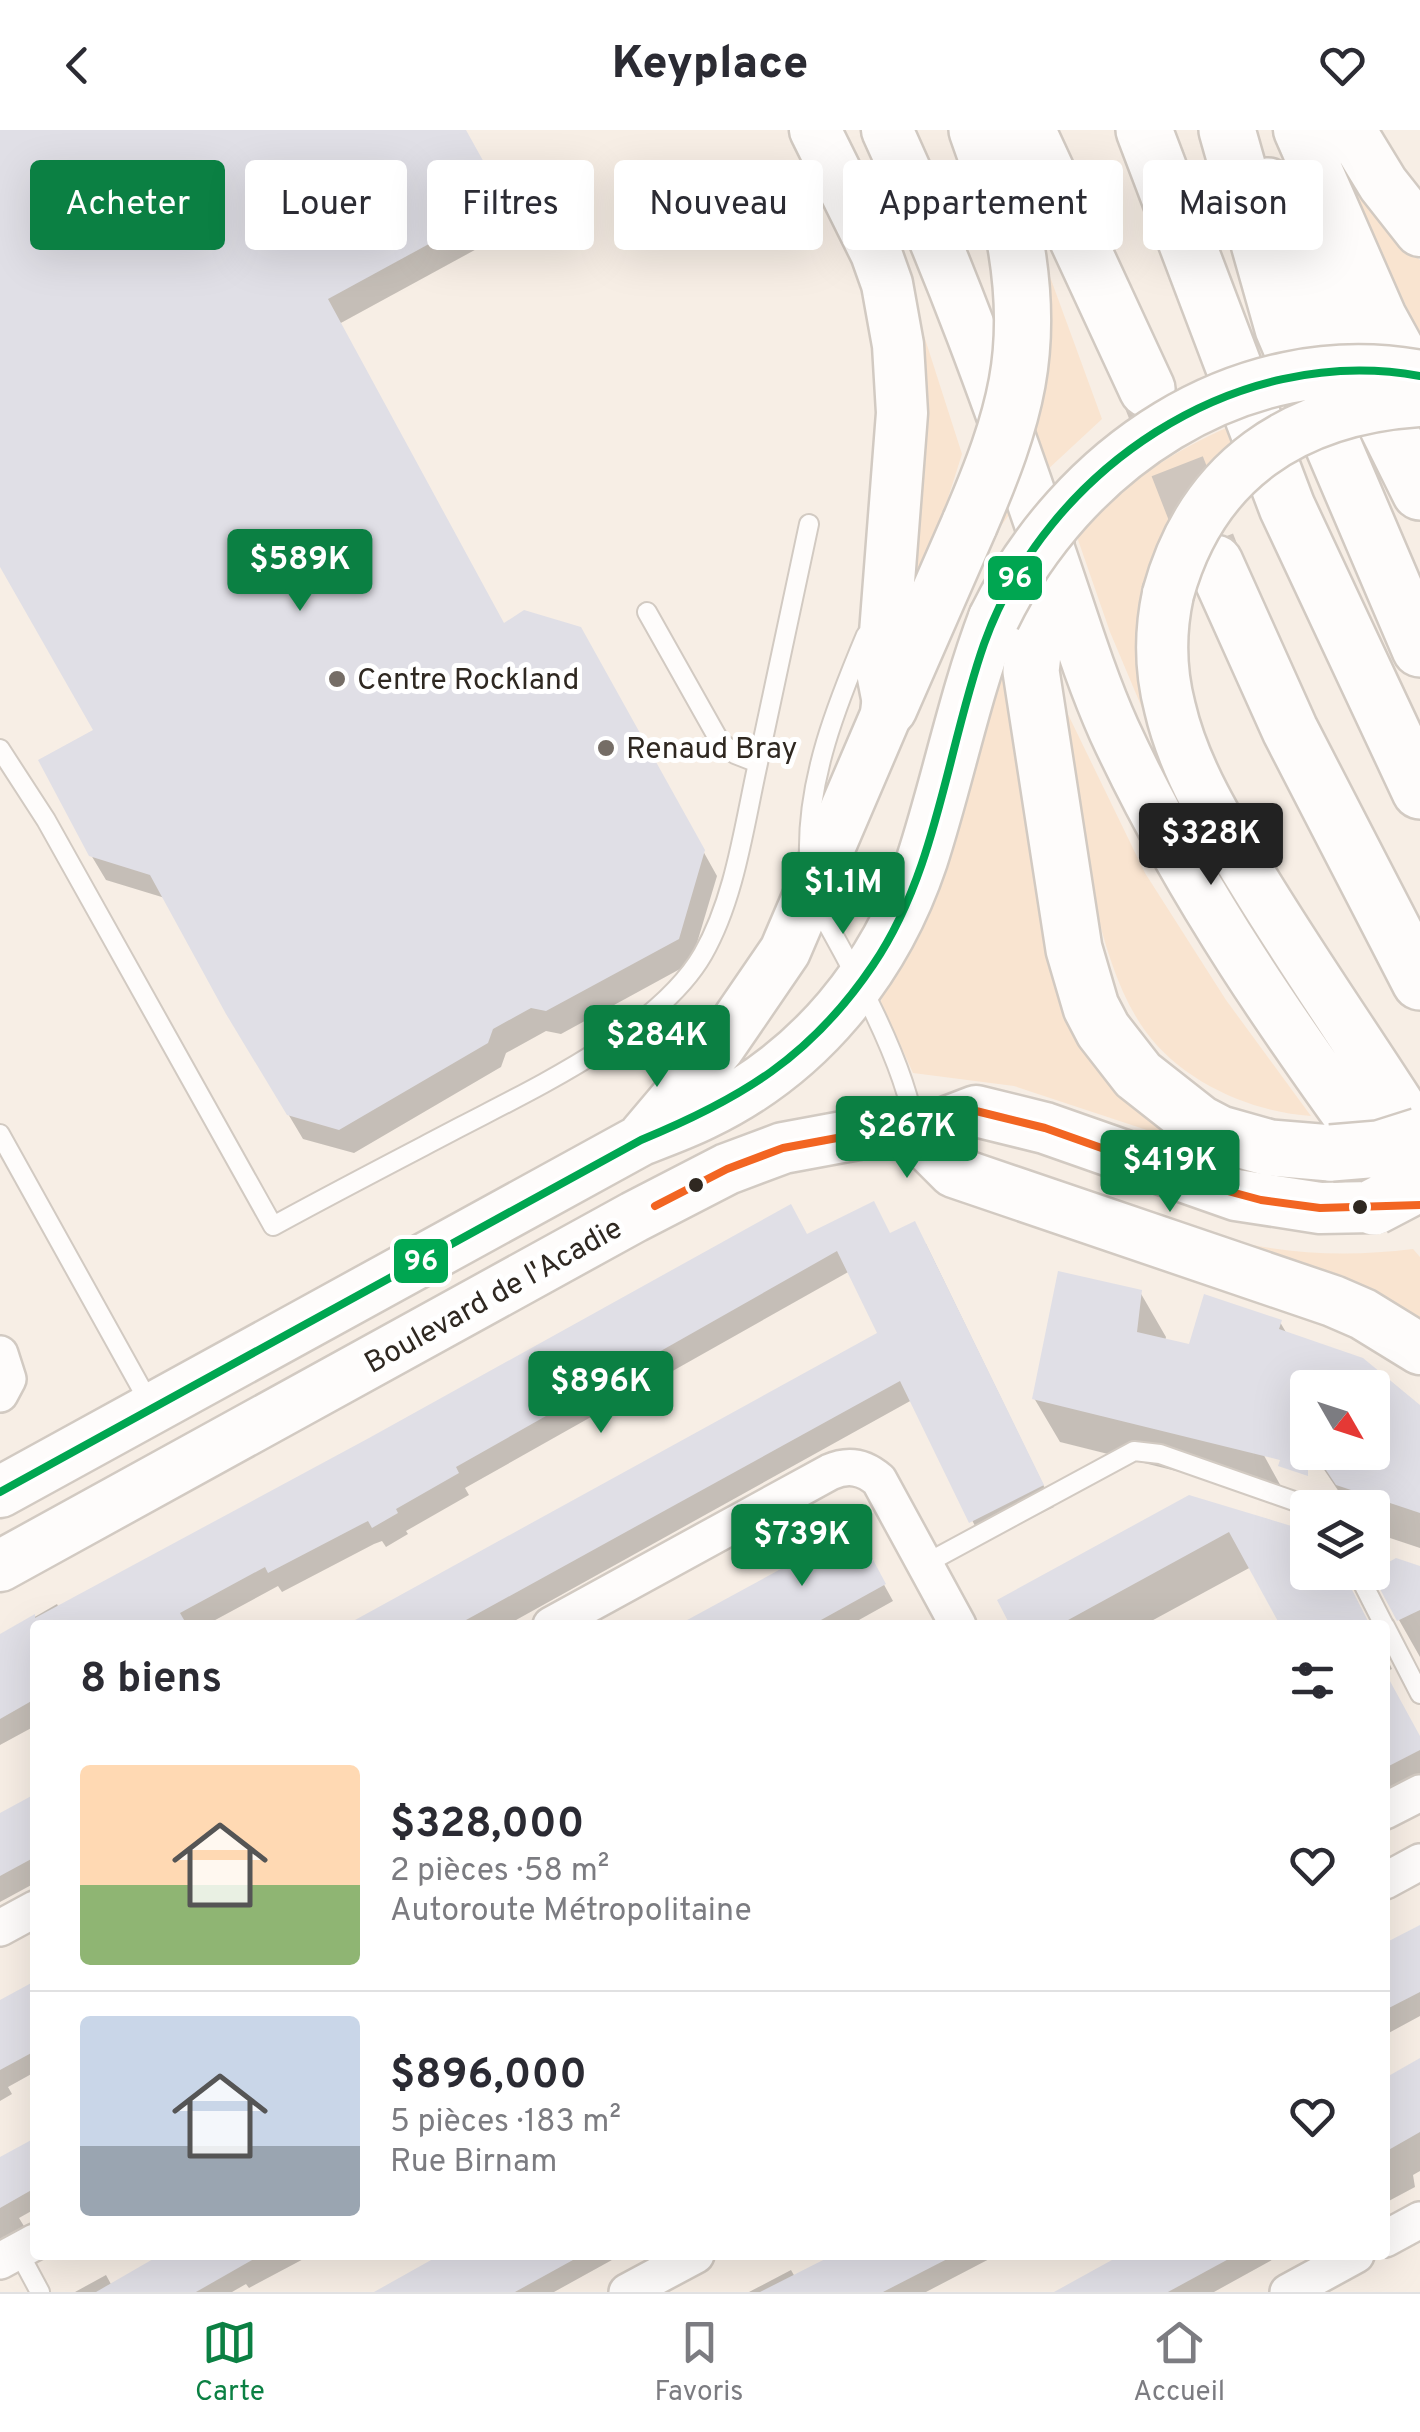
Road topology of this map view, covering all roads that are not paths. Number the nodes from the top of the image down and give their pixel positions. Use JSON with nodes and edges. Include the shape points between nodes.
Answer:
{"nodes":[{"id":1,"x":815,"y":130,"type":"edge"},
{"id":2,"x":887,"y":130,"type":"edge"},
{"id":3,"x":977,"y":130,"type":"edge"},
{"id":4,"x":1027,"y":130,"type":"edge"},
{"id":5,"x":1061,"y":130,"type":"edge"},
{"id":6,"x":1144,"y":130,"type":"edge"},
{"id":7,"x":1155,"y":130,"type":"edge"},
{"id":8,"x":1227,"y":130,"type":"edge"},
{"id":9,"x":1240,"y":130,"type":"edge"},
{"id":10,"x":1299,"y":130,"type":"edge"},
{"id":11,"x":1350,"y":130,"type":"edge"},
{"id":12,"x":1155,"y":160,"type":"edge"},
{"id":13,"x":1161,"y":160,"type":"edge"},
{"id":14,"x":1420,"y":231,"type":"edge"},
{"id":15,"x":1189,"y":250,"type":"edge"},
{"id":16,"x":1420,"y":376,"type":"edge"},
{"id":17,"x":1420,"y":388,"type":"edge"},
{"id":18,"x":1420,"y":402,"type":"edge"},
{"id":19,"x":1420,"y":492,"type":"edge"},
{"id":20,"x":808,"y":524,"type":"dead end"},
{"id":21,"x":1046,"y":541,"type":"junction"},
{"id":22,"x":1215,"y":563,"type":"tunnel mouth"},
{"id":23,"x":886,"y":589,"type":"junction"},
{"id":24,"x":647,"y":612,"type":"dead end"},
{"id":25,"x":1420,"y":649,"type":"edge"},
{"id":26,"x":889,"y":708,"type":"junction"},
{"id":27,"x":0,"y":749,"type":"edge"},
{"id":28,"x":758,"y":764,"type":"junction"},
{"id":29,"x":1420,"y":791,"type":"edge"},
{"id":30,"x":810,"y":892,"type":"junction"},
{"id":31,"x":1420,"y":982,"type":"edge"},
{"id":32,"x":858,"y":985,"type":"junction"},
{"id":33,"x":0,"y":1134,"type":"edge"},
{"id":34,"x":916,"y":1134,"type":"junction"},
{"id":35,"x":1420,"y":1137,"type":"edge"},
{"id":36,"x":641,"y":1140,"type":"junction"},
{"id":37,"x":1408,"y":1202,"type":"edge"},
{"id":38,"x":1420,"y":1349,"type":"edge"},
{"id":39,"x":152,"y":1408,"type":"junction"},
{"id":40,"x":0,"y":1492,"type":"edge"},
{"id":41,"x":1290,"y":1500,"type":"edge"},
{"id":42,"x":925,"y":1564,"type":"junction"},
{"id":43,"x":0,"y":1566,"type":"edge"},
{"id":44,"x":1366,"y":1590,"type":"edge"},
{"id":45,"x":560,"y":1620,"type":"edge"},
{"id":46,"x":955,"y":1620,"type":"edge"},
{"id":47,"x":1382,"y":1620,"type":"edge"},
{"id":48,"x":1390,"y":1636,"type":"edge"},
{"id":49,"x":1420,"y":1694,"type":"edge"},
{"id":50,"x":1420,"y":1793,"type":"edge"},
{"id":51,"x":1390,"y":1808,"type":"edge"},
{"id":52,"x":1420,"y":1862,"type":"edge"},
{"id":53,"x":1390,"y":1878,"type":"edge"},
{"id":54,"x":30,"y":1911,"type":"edge"},
{"id":55,"x":0,"y":1928,"type":"edge"},
{"id":56,"x":1420,"y":2220,"type":"edge"},
{"id":57,"x":1390,"y":2236,"type":"edge"},
{"id":58,"x":18,"y":2251,"type":"edge"},
{"id":59,"x":687,"y":2260,"type":"edge"},
{"id":60,"x":1347,"y":2260,"type":"edge"},
{"id":61,"x":40,"y":2292,"type":"edge"},
{"id":62,"x":627,"y":2292,"type":"edge"},
{"id":63,"x":1288,"y":2292,"type":"edge"}],
"edges":[{"from":1,"to":23,"type":"main road","via":[[863,223],[894,312],[902,413]]},
{"from":2,"to":21,"type":"main road","via":[[954,284]]},
{"from":3,"to":26,"type":"highway","bridge":true,"via":[[1014,235],[1024,298],[1023,361],[1001,449]]},
{"from":4,"to":5,"type":"highway","via":[[1148,389]]},
{"from":6,"to":12,"type":"highway"},
{"from":7,"to":13,"type":"highway"},
{"from":8,"to":25,"type":"highway","via":[[1283,328]]},
{"from":9,"to":19,"type":"highway"},
{"from":10,"to":17,"type":"main road","via":[[1381,318]]},
{"from":11,"to":14,"type":"main road"},
{"from":15,"to":29,"type":"highway","via":[[1287,508]]},
{"from":16,"to":32,"type":"main road","bridge":true,"via":[[1308,373],[1224,396],[1176,419],[1072,500],[1030,553],[994,618],[914,880]]},
{"from":18,"to":35,"type":"main road","bridge":true,"via":[[1335,416],[1252,458],[1200,515],[1182,550],[1162,632],[1170,712],[1190,766],[1234,850]]},
{"from":20,"to":28,"type":"lane"},
{"from":21,"to":35,"type":"highway","bridge":true,"via":[[1031,671],[1074,949],[1090,1006],[1110,1041],[1138,1075],[1220,1134],[1270,1148],[1331,1153]]},
{"from":21,"to":37,"type":"main road","via":[[1114,728],[1204,901]]},
{"from":22,"to":31,"type":"highway","via":[[1290,730]]},
{"from":23,"to":26,"type":"main road","via":[[882,672]]},
{"from":23,"to":30,"type":"lane","via":[[826,742],[808,834]]},
{"from":24,"to":28,"type":"lane","via":[[719,740]]},
{"from":26,"to":30,"type":"main road"},
{"from":27,"to":28,"type":"lane","via":[[273,1226],[538,1087],[668,996],[702,956],[720,918]]},
{"from":30,"to":32,"type":"lane"},
{"from":30,"to":36,"type":"main road","via":[[768,979]]},
{"from":32,"to":34,"type":"lane","via":[[900,1073]]},
{"from":32,"to":36,"type":"main road","via":[[773,1072],[704,1114]]},
{"from":33,"to":39,"type":"lane"},
{"from":34,"to":37,"type":"main road","name":"Boulevard de l'Acadie","via":[[976,1111],[1045,1128],[1236,1195],[1320,1208]]},
{"from":34,"to":38,"type":"main road","via":[[954,1172],[1334,1301]]},
{"from":34,"to":43,"type":"main road","name":"Boulevard de l'Acadie","via":[[864,1132],[817,1140],[727,1169]]},
{"from":36,"to":39,"type":"main road"},
{"from":39,"to":40,"type":"main road"},
{"from":41,"to":42,"type":"lane","via":[[1134,1451]]},
{"from":42,"to":45,"type":"street","via":[[879,1480],[847,1466]]},
{"from":42,"to":46,"type":"street"},
{"from":44,"to":47,"type":"lane"},
{"from":48,"to":49,"type":"lane"},
{"from":50,"to":51,"type":"street"},
{"from":52,"to":53,"type":"street"},
{"from":54,"to":55,"type":"street"},
{"from":56,"to":57,"type":"street"},
{"from":58,"to":61,"type":"lane"},
{"from":59,"to":62,"type":"street"},
{"from":60,"to":63,"type":"street"}]}
